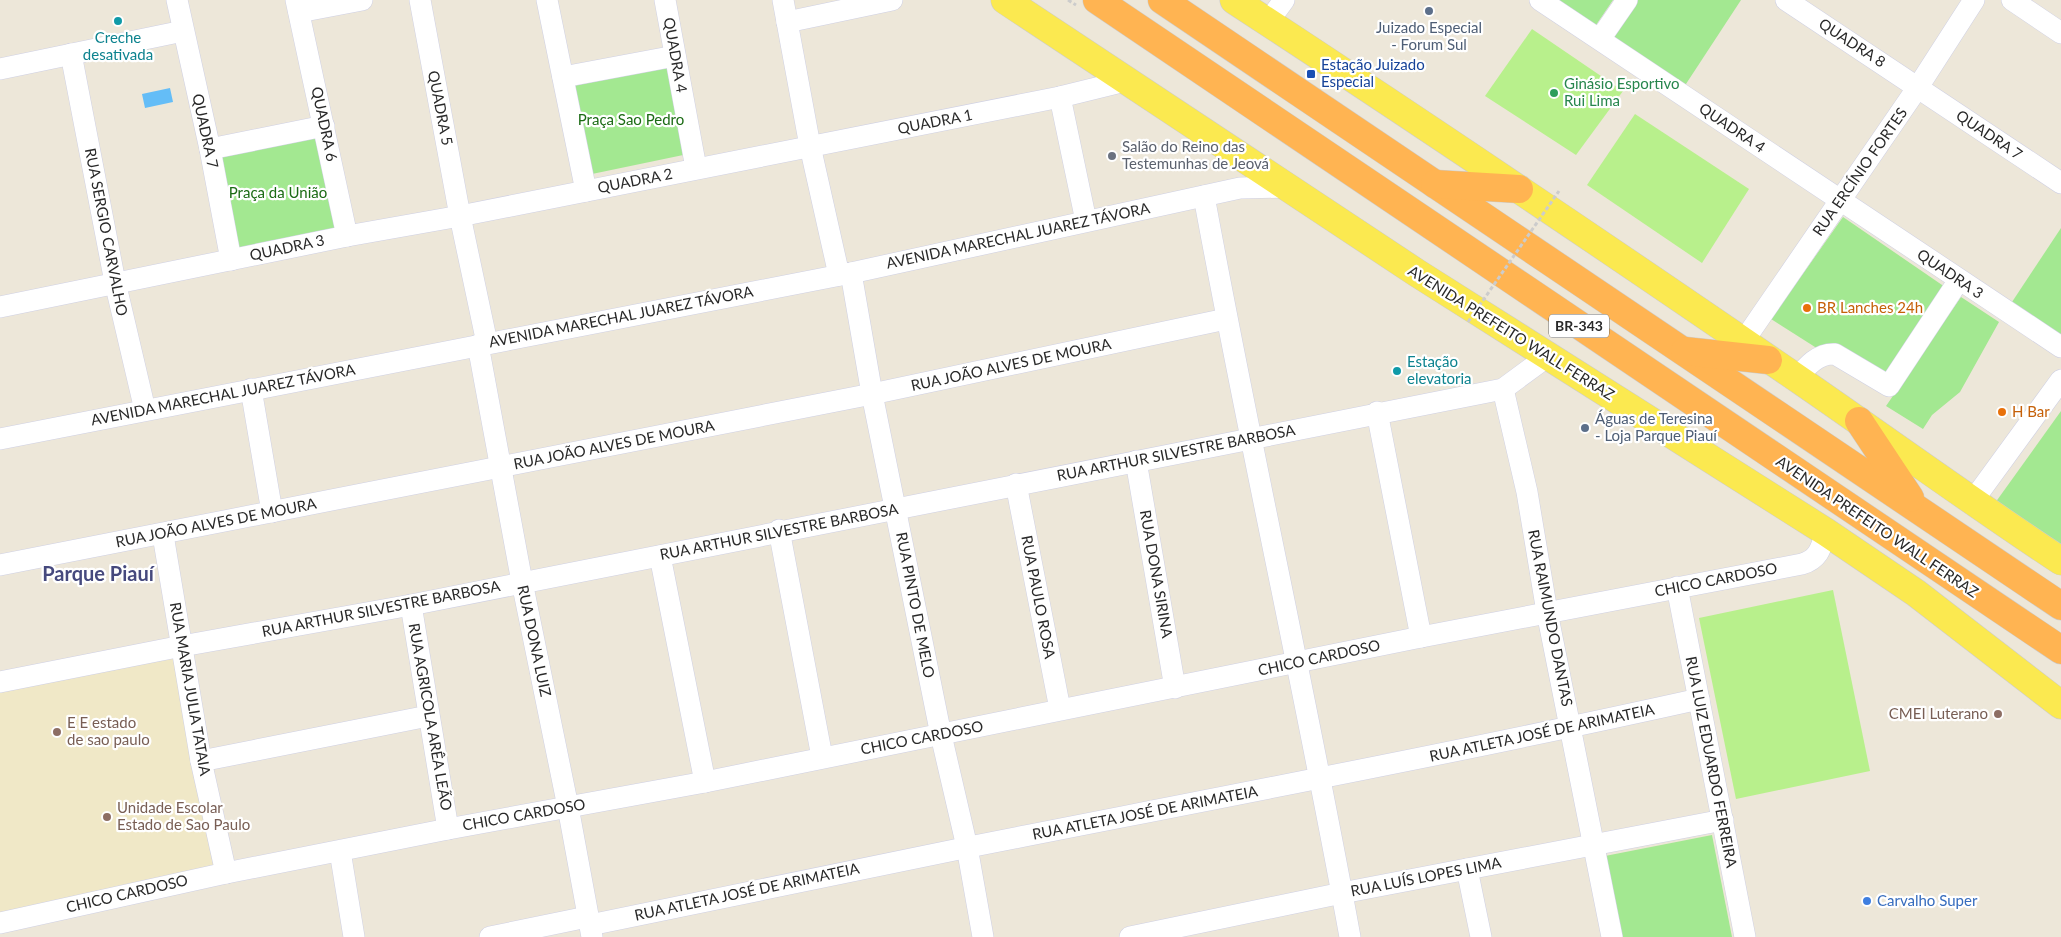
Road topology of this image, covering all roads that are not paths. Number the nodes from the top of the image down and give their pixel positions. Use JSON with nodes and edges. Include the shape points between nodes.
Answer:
{"nodes":[{"id":1,"x":178,"y":0,"type":"edge"},
{"id":2,"x":362,"y":0,"type":"edge"},
{"id":3,"x":420,"y":0,"type":"edge"},
{"id":4,"x":547,"y":0,"type":"edge"},
{"id":5,"x":665,"y":0,"type":"edge"},
{"id":6,"x":783,"y":0,"type":"edge"},
{"id":7,"x":892,"y":0,"type":"edge"},
{"id":8,"x":1005,"y":0,"type":"edge"},
{"id":9,"x":1097,"y":0,"type":"edge"},
{"id":10,"x":1162,"y":0,"type":"edge"},
{"id":11,"x":1234,"y":0,"type":"edge"},
{"id":12,"x":1540,"y":0,"type":"edge"},
{"id":13,"x":1627,"y":0,"type":"edge"},
{"id":14,"x":1786,"y":0,"type":"edge"},
{"id":15,"x":1974,"y":0,"type":"edge"},
{"id":16,"x":2012,"y":0,"type":"edge"},
{"id":17,"x":298,"y":6,"type":"edge"},
{"id":18,"x":1279,"y":6,"type":"edge"},
{"id":19,"x":787,"y":22,"type":"junction"},
{"id":20,"x":183,"y":31,"type":"junction"},
{"id":21,"x":2061,"y":33,"type":"edge"},
{"id":22,"x":1600,"y":40,"type":"junction"},
{"id":23,"x":71,"y":54,"type":"junction"},
{"id":24,"x":675,"y":56,"type":"junction"},
{"id":25,"x":0,"y":69,"type":"edge"},
{"id":26,"x":562,"y":77,"type":"junction"},
{"id":27,"x":1125,"y":81,"type":"junction"},
{"id":28,"x":1918,"y":87,"type":"junction"},
{"id":29,"x":1060,"y":97,"type":"junction"},
{"id":30,"x":324,"y":126,"type":"junction"},
{"id":31,"x":810,"y":146,"type":"junction"},
{"id":32,"x":210,"y":149,"type":"junction"},
{"id":33,"x":1254,"y":164,"type":"junction"},
{"id":34,"x":696,"y":168,"type":"junction"},
{"id":35,"x":2061,"y":183,"type":"edge"},
{"id":36,"x":1434,"y":184,"type":"junction"},
{"id":37,"x":1288,"y":187,"type":"junction"},
{"id":38,"x":1240,"y":188,"type":"junction"},
{"id":39,"x":1519,"y":189,"type":"junction"},
{"id":40,"x":586,"y":191,"type":"junction"},
{"id":41,"x":1204,"y":196,"type":"junction"},
{"id":42,"x":1839,"y":200,"type":"junction"},
{"id":43,"x":460,"y":216,"type":"junction"},
{"id":44,"x":1086,"y":221,"type":"junction"},
{"id":45,"x":347,"y":236,"type":"junction"},
{"id":46,"x":230,"y":260,"type":"junction"},
{"id":47,"x":845,"y":274,"type":"junction"},
{"id":48,"x":1959,"y":280,"type":"junction"},
{"id":49,"x":115,"y":282,"type":"junction"},
{"id":50,"x":1,"y":302,"type":"edge"},
{"id":51,"x":1226,"y":319,"type":"junction"},
{"id":52,"x":1743,"y":342,"type":"junction"},
{"id":53,"x":482,"y":344,"type":"junction"},
{"id":54,"x":2061,"y":347,"type":"edge"},
{"id":55,"x":1682,"y":351,"type":"junction"},
{"id":56,"x":1548,"y":356,"type":"junction"},
{"id":57,"x":1768,"y":360,"type":"junction"},
{"id":58,"x":1797,"y":378,"type":"junction"},
{"id":59,"x":2061,"y":380,"type":"edge"},
{"id":60,"x":1503,"y":388,"type":"junction"},
{"id":61,"x":251,"y":389,"type":"junction"},
{"id":62,"x":872,"y":394,"type":"junction"},
{"id":63,"x":145,"y":410,"type":"junction"},
{"id":64,"x":1377,"y":412,"type":"junction"},
{"id":65,"x":1859,"y":421,"type":"junction"},
{"id":66,"x":1250,"y":438,"type":"junction"},
{"id":67,"x":0,"y":439,"type":"edge"},
{"id":68,"x":1136,"y":461,"type":"junction"},
{"id":69,"x":501,"y":468,"type":"junction"},
{"id":70,"x":1016,"y":484,"type":"junction"},
{"id":71,"x":1972,"y":502,"type":"junction"},
{"id":72,"x":1916,"y":508,"type":"junction"},
{"id":73,"x":896,"y":509,"type":"junction"},
{"id":74,"x":272,"y":512,"type":"junction"},
{"id":75,"x":779,"y":530,"type":"junction"},
{"id":76,"x":1826,"y":532,"type":"junction"},
{"id":77,"x":163,"y":535,"type":"junction"},
{"id":78,"x":660,"y":556,"type":"junction"},
{"id":79,"x":2061,"y":562,"type":"edge"},
{"id":80,"x":0,"y":566,"type":"edge"},
{"id":81,"x":522,"y":582,"type":"junction"},
{"id":82,"x":1677,"y":587,"type":"junction"},
{"id":83,"x":411,"y":605,"type":"junction"},
{"id":84,"x":2061,"y":606,"type":"edge"},
{"id":85,"x":1548,"y":612,"type":"junction"},
{"id":86,"x":1421,"y":637,"type":"junction"},
{"id":87,"x":182,"y":646,"type":"junction"},
{"id":88,"x":2061,"y":650,"type":"edge"},
{"id":89,"x":1296,"y":664,"type":"junction"},
{"id":90,"x":0,"y":682,"type":"edge"},
{"id":91,"x":1175,"y":688,"type":"junction"},
{"id":92,"x":1699,"y":699,"type":"junction"},
{"id":93,"x":2061,"y":705,"type":"edge"},
{"id":94,"x":1060,"y":710,"type":"junction"},
{"id":95,"x":428,"y":716,"type":"junction"},
{"id":96,"x":1571,"y":728,"type":"junction"},
{"id":97,"x":941,"y":735,"type":"junction"},
{"id":98,"x":822,"y":757,"type":"junction"},
{"id":99,"x":201,"y":761,"type":"junction"},
{"id":100,"x":1320,"y":779,"type":"junction"},
{"id":101,"x":705,"y":782,"type":"junction"},
{"id":102,"x":568,"y":808,"type":"junction"},
{"id":103,"x":1724,"y":820,"type":"junction"},
{"id":104,"x":448,"y":829,"type":"junction"},
{"id":105,"x":1594,"y":843,"type":"junction"},
{"id":106,"x":967,"y":847,"type":"junction"},
{"id":107,"x":340,"y":851,"type":"junction"},
{"id":108,"x":1467,"y":869,"type":"junction"},
{"id":109,"x":226,"y":873,"type":"junction"},
{"id":110,"x":1342,"y":893,"type":"junction"},
{"id":111,"x":0,"y":923,"type":"edge"},
{"id":112,"x":590,"y":926,"type":"edge"},
{"id":113,"x":1225,"y":928,"type":"edge"},
{"id":114,"x":0,"y":932,"type":"edge"},
{"id":115,"x":1,"y":937,"type":"edge"},
{"id":116,"x":354,"y":937,"type":"edge"},
{"id":117,"x":490,"y":937,"type":"edge"},
{"id":118,"x":983,"y":937,"type":"edge"},
{"id":119,"x":1130,"y":937,"type":"edge"},
{"id":120,"x":1350,"y":937,"type":"edge"},
{"id":121,"x":1481,"y":937,"type":"edge"},
{"id":122,"x":1612,"y":937,"type":"edge"},
{"id":123,"x":1745,"y":937,"type":"edge"}],
"edges":[{"from":1,"to":20,"type":"street","name":"QUADRA 7"},
{"from":2,"to":17,"type":"street"},
{"from":3,"to":43,"type":"street","name":"QUADRA 5"},
{"from":4,"to":26,"type":"street"},
{"from":5,"to":24,"type":"street","name":"QUADRA 4"},
{"from":6,"to":19,"type":"street","name":"RUA PINTO DE MELO"},
{"from":7,"to":19,"type":"street"},
{"from":8,"to":27,"type":"main road","name":"AVENIDA PREFEITO WALL FERRAZ"},
{"from":9,"to":88,"type":"highway","name":"AVENIDA PREFEITO WALL FERRAZ","number":"BR-343"},
{"from":10,"to":36,"type":"highway","number":"BR-343"},
{"from":11,"to":18,"type":"main road"},
{"from":12,"to":22,"type":"street"},
{"from":13,"to":22,"type":"street"},
{"from":14,"to":28,"type":"street","name":"QUADRA 8"},
{"from":15,"to":28,"type":"street","name":"RUA ERCÍNIO FORTES"},
{"from":16,"to":21,"type":"street"},
{"from":17,"to":30,"type":"street","name":"QUADRA 6"},
{"from":18,"to":39,"type":"main road"},
{"from":19,"to":31,"type":"street","name":"RUA PINTO DE MELO"},
{"from":20,"to":23,"type":"street"},
{"from":20,"to":32,"type":"street","name":"QUADRA 7"},
{"from":22,"to":42,"type":"street","name":"QUADRA 4"},
{"from":23,"to":25,"type":"street"},
{"from":23,"to":49,"type":"street","name":"RUA SERGIO CARVALHO"},
{"from":24,"to":26,"type":"street"},
{"from":24,"to":34,"type":"street","name":"QUADRA 4"},
{"from":26,"to":40,"type":"street"},
{"from":27,"to":29,"type":"street","name":"QUADRA 1"},
{"from":27,"to":33,"type":"main road","name":"AVENIDA PREFEITO WALL FERRAZ"},
{"from":28,"to":35,"type":"street","name":"QUADRA 7"},
{"from":28,"to":42,"type":"street","name":"RUA ERCÍNIO FORTES"},
{"from":29,"to":31,"type":"street","name":"QUADRA 1"},
{"from":29,"to":44,"type":"street"},
{"from":30,"to":32,"type":"street"},
{"from":30,"to":45,"type":"street","name":"QUADRA 6"},
{"from":31,"to":34,"type":"street","name":"QUADRA 2"},
{"from":31,"to":47,"type":"street","name":"RUA PINTO DE MELO"},
{"from":32,"to":46,"type":"street","name":"QUADRA 7"},
{"from":33,"to":37,"type":"main road","name":"AVENIDA PREFEITO WALL FERRAZ"},
{"from":33,"to":38,"type":"street"},
{"from":34,"to":40,"type":"street","name":"QUADRA 2"},
{"from":36,"to":39,"type":"highway"},
{"from":36,"to":55,"type":"highway","number":"BR-343"},
{"from":37,"to":38,"type":"street","name":"AVENIDA MARECHAL JUAREZ TÁVORA"},
{"from":37,"to":56,"type":"main road","name":"AVENIDA PREFEITO WALL FERRAZ","via":[[1417,274]]},
{"from":38,"to":41,"type":"street","name":"AVENIDA MARECHAL JUAREZ TÁVORA"},
{"from":39,"to":52,"type":"main road"},
{"from":40,"to":43,"type":"street","name":"QUADRA 2"},
{"from":41,"to":44,"type":"street","name":"AVENIDA MARECHAL JUAREZ TÁVORA"},
{"from":41,"to":51,"type":"street"},
{"from":42,"to":48,"type":"street","name":"QUADRA 3"},
{"from":42,"to":52,"type":"street","name":"RUA ERCÍNIO FORTES"},
{"from":43,"to":45,"type":"street","name":"QUADRA 3"},
{"from":43,"to":53,"type":"street","name":"RUA DONA LUIZ"},
{"from":44,"to":47,"type":"street","name":"AVENIDA MARECHAL JUAREZ TÁVORA"},
{"from":45,"to":46,"type":"street","name":"QUADRA 3"},
{"from":46,"to":49,"type":"street","name":"QUADRA 3"},
{"from":47,"to":53,"type":"street","name":"AVENIDA MARECHAL JUAREZ TÁVORA"},
{"from":47,"to":62,"type":"street","name":"RUA PINTO DE MELO"},
{"from":48,"to":54,"type":"street","name":"QUADRA 3"},
{"from":48,"to":58,"type":"street","via":[[1889,386],[1835,354],[1826,354],[1809,364]]},
{"from":49,"to":50,"type":"street","name":"QUADRA 3"},
{"from":49,"to":63,"type":"street","name":"RUA SERGIO CARVALHO"},
{"from":51,"to":62,"type":"street","name":"RUA JOÃO ALVES DE MOURA"},
{"from":51,"to":66,"type":"street"},
{"from":52,"to":57,"type":"main road"},
{"from":53,"to":61,"type":"street","name":"AVENIDA MARECHAL JUAREZ TÁVORA"},
{"from":53,"to":69,"type":"street","name":"RUA DONA LUIZ"},
{"from":55,"to":57,"type":"highway"},
{"from":55,"to":72,"type":"highway","number":"BR-343"},
{"from":56,"to":60,"type":"street","name":"RUA ARTHUR SILVESTRE BARBOSA"},
{"from":56,"to":76,"type":"main road","name":"AVENIDA PREFEITO WALL FERRAZ"},
{"from":57,"to":58,"type":"main road"},
{"from":58,"to":65,"type":"main road"},
{"from":59,"to":71,"type":"street"},
{"from":60,"to":64,"type":"street","name":"RUA ARTHUR SILVESTRE BARBOSA"},
{"from":60,"to":85,"type":"street","name":"RUA RAIMUNDO DANTAS"},
{"from":61,"to":63,"type":"street","name":"AVENIDA MARECHAL JUAREZ TÁVORA"},
{"from":61,"to":74,"type":"street"},
{"from":62,"to":69,"type":"street","name":"RUA JOÃO ALVES DE MOURA"},
{"from":62,"to":73,"type":"street","name":"RUA PINTO DE MELO"},
{"from":63,"to":67,"type":"street","name":"AVENIDA MARECHAL JUAREZ TÁVORA"},
{"from":64,"to":66,"type":"street","name":"RUA ARTHUR SILVESTRE BARBOSA"},
{"from":64,"to":86,"type":"street"},
{"from":65,"to":71,"type":"main road"},
{"from":65,"to":72,"type":"highway"},
{"from":66,"to":68,"type":"street","name":"RUA ARTHUR SILVESTRE BARBOSA"},
{"from":66,"to":89,"type":"street"},
{"from":68,"to":70,"type":"street","name":"RUA ARTHUR SILVESTRE BARBOSA"},
{"from":68,"to":91,"type":"street","name":"RUA DONA SIRINA"},
{"from":69,"to":74,"type":"street","name":"RUA JOÃO ALVES DE MOURA"},
{"from":69,"to":81,"type":"street","name":"RUA DONA LUIZ"},
{"from":70,"to":73,"type":"street","name":"RUA ARTHUR SILVESTRE BARBOSA"},
{"from":70,"to":94,"type":"street","name":"RUA PAULO ROSA"},
{"from":71,"to":79,"type":"main road"},
{"from":72,"to":84,"type":"highway","number":"BR-343"},
{"from":73,"to":75,"type":"street","name":"RUA ARTHUR SILVESTRE BARBOSA"},
{"from":73,"to":97,"type":"street","name":"RUA PINTO DE MELO"},
{"from":74,"to":77,"type":"street","name":"RUA JOÃO ALVES DE MOURA"},
{"from":75,"to":78,"type":"street","name":"RUA ARTHUR SILVESTRE BARBOSA"},
{"from":75,"to":98,"type":"street"},
{"from":76,"to":82,"type":"street","name":"CHICO CARDOSO","via":[[1819,554],[1812,561]]},
{"from":76,"to":93,"type":"main road","name":"AVENIDA PREFEITO WALL FERRAZ","via":[[1916,593]]},
{"from":77,"to":80,"type":"street","name":"RUA JOÃO ALVES DE MOURA"},
{"from":77,"to":87,"type":"street","name":"RUA MARIA JULIA TATAIA"},
{"from":78,"to":81,"type":"street","name":"RUA ARTHUR SILVESTRE BARBOSA"},
{"from":78,"to":101,"type":"street"},
{"from":81,"to":83,"type":"street","name":"RUA ARTHUR SILVESTRE BARBOSA"},
{"from":81,"to":102,"type":"street","name":"RUA DONA LUIZ"},
{"from":82,"to":85,"type":"street","name":"CHICO CARDOSO"},
{"from":82,"to":92,"type":"street","name":"RUA LUIZ EDUARDO FERREIRA"},
{"from":83,"to":87,"type":"street","name":"RUA ARTHUR SILVESTRE BARBOSA"},
{"from":83,"to":95,"type":"street","name":"RUA AGRICOLA ARÊA LEÃO"},
{"from":85,"to":86,"type":"street","name":"CHICO CARDOSO"},
{"from":85,"to":96,"type":"street","name":"RUA RAIMUNDO DANTAS"},
{"from":86,"to":89,"type":"street","name":"CHICO CARDOSO"},
{"from":87,"to":90,"type":"street","name":"RUA ARTHUR SILVESTRE BARBOSA"},
{"from":87,"to":99,"type":"street","name":"RUA MARIA JULIA TATAIA"},
{"from":89,"to":91,"type":"street","name":"CHICO CARDOSO"},
{"from":89,"to":100,"type":"street"},
{"from":91,"to":94,"type":"street","name":"CHICO CARDOSO"},
{"from":92,"to":96,"type":"street","name":"RUA ATLETA JOSÉ DE ARIMATEIA"},
{"from":92,"to":103,"type":"street","name":"RUA LUIZ EDUARDO FERREIRA"},
{"from":94,"to":97,"type":"street","name":"CHICO CARDOSO"},
{"from":95,"to":99,"type":"street"},
{"from":95,"to":104,"type":"street","name":"RUA AGRICOLA ARÊA LEÃO"},
{"from":96,"to":100,"type":"street","name":"RUA ATLETA JOSÉ DE ARIMATEIA"},
{"from":96,"to":105,"type":"street","name":"RUA RAIMUNDO DANTAS"},
{"from":97,"to":98,"type":"street","name":"CHICO CARDOSO"},
{"from":97,"to":106,"type":"street","name":"RUA PINTO DE MELO"},
{"from":98,"to":101,"type":"street","name":"CHICO CARDOSO"},
{"from":99,"to":109,"type":"street","name":"RUA MARIA JULIA TATAIA"},
{"from":100,"to":106,"type":"street","name":"RUA ATLETA JOSÉ DE ARIMATEIA"},
{"from":100,"to":110,"type":"street"},
{"from":101,"to":102,"type":"street","name":"CHICO CARDOSO"},
{"from":102,"to":104,"type":"street","name":"CHICO CARDOSO"},
{"from":102,"to":112,"type":"street","name":"RUA DONA LUIZ"},
{"from":103,"to":105,"type":"street","name":"RUA LUÍS LOPES LIMA"},
{"from":103,"to":123,"type":"street","name":"RUA LUIZ EDUARDO FERREIRA"},
{"from":104,"to":107,"type":"street","name":"CHICO CARDOSO"},
{"from":105,"to":108,"type":"street","name":"RUA LUÍS LOPES LIMA"},
{"from":105,"to":122,"type":"street","name":"RUA RAIMUNDO DANTAS"},
{"from":106,"to":112,"type":"street","name":"RUA ATLETA JOSÉ DE ARIMATEIA"},
{"from":106,"to":118,"type":"street","name":"RUA PINTO DE MELO"},
{"from":107,"to":109,"type":"street","name":"CHICO CARDOSO"},
{"from":107,"to":116,"type":"street"},
{"from":108,"to":110,"type":"street","name":"RUA LUÍS LOPES LIMA"},
{"from":108,"to":121,"type":"street"},
{"from":109,"to":111,"type":"street","name":"CHICO CARDOSO"},
{"from":110,"to":113,"type":"street","name":"RUA LUÍS LOPES LIMA"},
{"from":110,"to":120,"type":"street"},
{"from":112,"to":117,"type":"street","name":"RUA ATLETA JOSÉ DE ARIMATEIA"},
{"from":113,"to":119,"type":"street","name":"RUA LUÍS LOPES LIMA"},
{"from":114,"to":115,"type":"street"}]}
